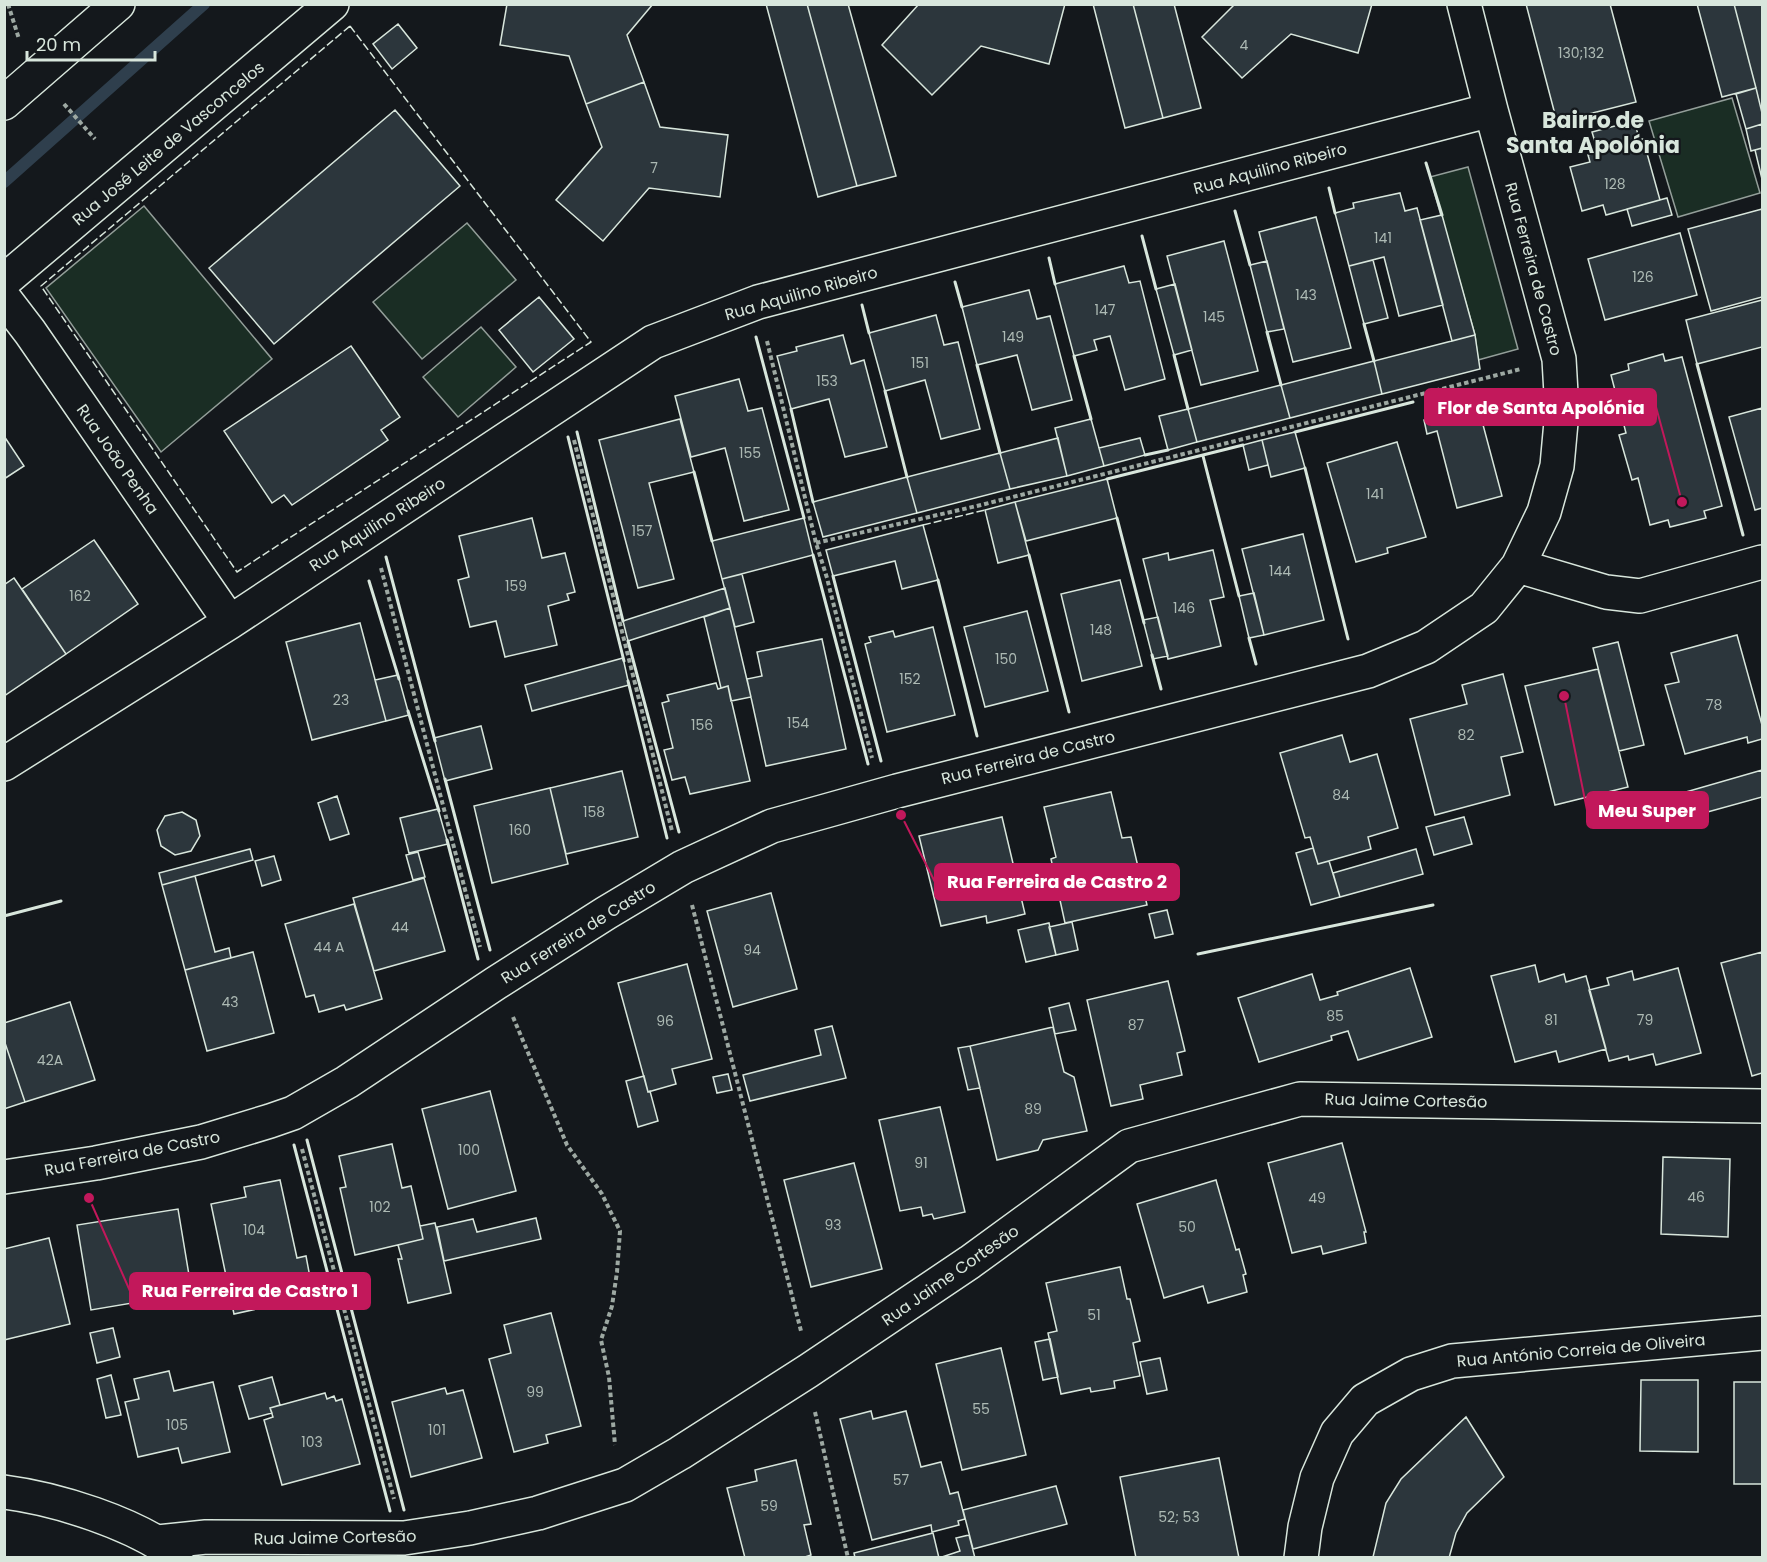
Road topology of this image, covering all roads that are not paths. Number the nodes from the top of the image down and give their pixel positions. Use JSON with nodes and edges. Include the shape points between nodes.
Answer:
{"nodes":[{"id":1,"x":118,"y":4,"type":"edge"},
{"id":2,"x":332,"y":4,"type":"edge"},
{"id":3,"x":1464,"y":4,"type":"edge"},
{"id":4,"x":4,"y":103,"type":"edge"},
{"id":5,"x":1491,"y":110,"type":"junction"},
{"id":6,"x":4,"y":281,"type":"edge"},
{"id":7,"x":4,"y":298,"type":"edge"},
{"id":8,"x":1762,"y":562,"type":"edge"},
{"id":9,"x":1518,"y":567,"type":"junction"},
{"id":10,"x":230,"y":622,"type":"junction"},
{"id":11,"x":4,"y":764,"type":"edge"},
{"id":12,"x":1762,"y":1106,"type":"edge"},
{"id":13,"x":4,"y":1177,"type":"edge"},
{"id":14,"x":1762,"y":1333,"type":"edge"},
{"id":15,"x":4,"y":1492,"type":"edge"},
{"id":16,"x":169,"y":1550,"type":"edge"},
{"id":17,"x":1301,"y":1557,"type":"edge"}],
"edges":[{"from":1,"to":4,"type":"street"},
{"from":2,"to":6,"type":"street","name":"Rua José Leite de Vasconcelos"},
{"from":3,"to":5,"type":"street","name":"Rua Ferreira de Castro"},
{"from":5,"to":9,"type":"street","name":"Rua Ferreira de Castro","via":[[1559,359],[1562,411],[1557,466],[1544,512]]},
{"from":5,"to":10,"type":"street","name":"Rua Aquilino Ribeiro","via":[[758,302],[653,342]]},
{"from":7,"to":10,"type":"street","name":"Rua João Penha"},
{"from":8,"to":9,"type":"street","via":[[1640,596],[1605,592]]},
{"from":9,"to":13,"type":"street","name":"Rua Ferreira de Castro","via":[[1484,608],[1426,647],[1368,671],[772,826],[683,867],[606,913],[293,1113],[201,1142]]},
{"from":10,"to":11,"type":"street","name":"Rua Aquilino Ribeiro"},
{"from":12,"to":16,"type":"street","name":"Rua Jaime Cortesão","via":[[1300,1099],[1129,1146],[865,1333],[625,1485],[538,1513],[404,1538],[206,1538]]},
{"from":14,"to":17,"type":"street","name":"Rua António Correia de Oliveira","via":[[1452,1361],[1411,1374],[1365,1400],[1337,1433],[1317,1478]]},
{"from":15,"to":16,"type":"street","via":[[90,1512]]}]}
